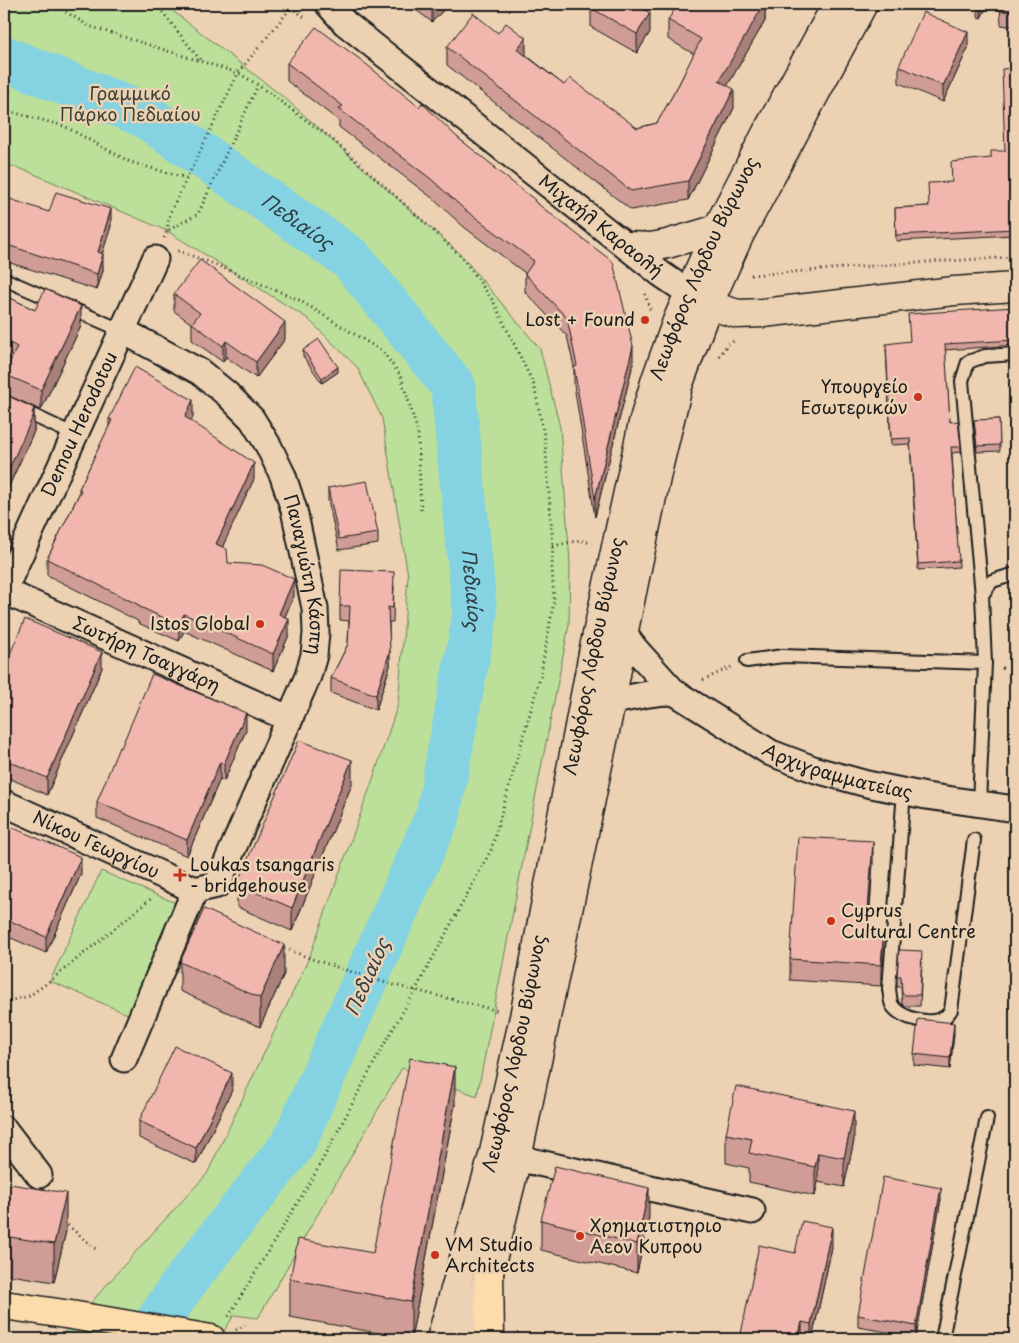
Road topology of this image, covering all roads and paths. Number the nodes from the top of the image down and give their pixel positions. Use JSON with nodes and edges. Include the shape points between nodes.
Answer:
{"nodes":[{"id":1,"x":53,"y":4,"type":"edge"},
{"id":2,"x":156,"y":4,"type":"edge"},
{"id":3,"x":294,"y":4,"type":"edge"},
{"id":4,"x":328,"y":4,"type":"edge"},
{"id":5,"x":837,"y":4,"type":"edge"},
{"id":6,"x":862,"y":4,"type":"edge"},
{"id":7,"x":202,"y":61,"type":"junction"},
{"id":8,"x":238,"y":73,"type":"junction"},
{"id":9,"x":258,"y":85,"type":"junction"},
{"id":10,"x":4,"y":110,"type":"edge"},
{"id":11,"x":186,"y":178,"type":"junction"},
{"id":12,"x":718,"y":226,"type":"junction"},
{"id":13,"x":167,"y":231,"type":"junction"},
{"id":14,"x":628,"y":246,"type":"junction"},
{"id":15,"x":158,"y":252,"type":"junction"},
{"id":16,"x":1015,"y":257,"type":"edge"},
{"id":17,"x":751,"y":275,"type":"dead end"},
{"id":18,"x":4,"y":279,"type":"edge"},
{"id":19,"x":1015,"y":287,"type":"edge"},
{"id":20,"x":698,"y":299,"type":"junction"},
{"id":21,"x":123,"y":330,"type":"junction"},
{"id":22,"x":1015,"y":354,"type":"edge"},
{"id":23,"x":4,"y":402,"type":"edge"},
{"id":24,"x":75,"y":435,"type":"junction"},
{"id":25,"x":421,"y":511,"type":"dead end"},
{"id":26,"x":580,"y":540,"type":"dead end"},
{"id":27,"x":553,"y":546,"type":"junction"},
{"id":28,"x":1015,"y":574,"type":"edge"},
{"id":29,"x":4,"y":591,"type":"edge"},
{"id":30,"x":982,"y":595,"type":"junction"},
{"id":31,"x":624,"y":630,"type":"junction"},
{"id":32,"x":747,"y":661,"type":"joint"},
{"id":33,"x":985,"y":663,"type":"junction"},
{"id":34,"x":674,"y":692,"type":"junction"},
{"id":35,"x":611,"y":702,"type":"junction"},
{"id":36,"x":290,"y":718,"type":"junction"},
{"id":37,"x":904,"y":791,"type":"junction"},
{"id":38,"x":4,"y":803,"type":"edge"},
{"id":39,"x":979,"y":804,"type":"junction"},
{"id":40,"x":1015,"y":809,"type":"edge"},
{"id":41,"x":974,"y":840,"type":"dead end"},
{"id":42,"x":164,"y":876,"type":"junction"},
{"id":43,"x":195,"y":890,"type":"junction"},
{"id":44,"x":272,"y":942,"type":"edge"},
{"id":45,"x":415,"y":991,"type":"junction"},
{"id":46,"x":4,"y":1002,"type":"edge"},
{"id":47,"x":524,"y":1017,"type":"junction"},
{"id":48,"x":124,"y":1059,"type":"dead end"},
{"id":49,"x":987,"y":1118,"type":"dead end"},
{"id":50,"x":4,"y":1129,"type":"edge"},
{"id":51,"x":518,"y":1158,"type":"junction"},
{"id":52,"x":39,"y":1175,"type":"dead end"},
{"id":53,"x":752,"y":1211,"type":"dead end"},
{"id":54,"x":62,"y":1220,"type":"edge"},
{"id":55,"x":97,"y":1250,"type":"dead end"},
{"id":56,"x":489,"y":1272,"type":"junction"},
{"id":57,"x":4,"y":1305,"type":"edge"},
{"id":58,"x":217,"y":1332,"type":"edge"},
{"id":59,"x":440,"y":1339,"type":"edge"},
{"id":60,"x":470,"y":1339,"type":"edge"},
{"id":61,"x":490,"y":1339,"type":"edge"},
{"id":62,"x":942,"y":1339,"type":"edge"}],
"edges":[{"from":1,"to":7,"type":"path","via":[[89,26]]},
{"from":2,"to":7,"type":"path"},
{"from":3,"to":8,"type":"path"},
{"from":4,"to":14,"type":"street","name":"Μιχαήλ Καραολή","via":[[345,23]]},
{"from":5,"to":12,"type":"main road","name":"Λεωφόρος Λόρδου Βύρωνος"},
{"from":6,"to":20,"type":"main road","name":"Λεωφόρος Λόρδου Βύρωνος","via":[[739,236]]},
{"from":7,"to":8,"type":"path"},
{"from":8,"to":9,"type":"path"},
{"from":8,"to":11,"type":"path"},
{"from":9,"to":13,"type":"path","via":[[198,214]]},
{"from":9,"to":27,"type":"path","via":[[332,139],[401,200],[462,257],[493,301],[534,385],[545,440]]},
{"from":10,"to":11,"type":"path","via":[[64,126],[130,162]]},
{"from":11,"to":13,"type":"path","via":[[170,213]]},
{"from":12,"to":14,"type":"main road","via":[[667,244]]},
{"from":12,"to":20,"type":"main road","name":"Λεωφόρος Λόρδου Βύρωνος"},
{"from":13,"to":15,"type":"path"},
{"from":14,"to":20,"type":"street","name":"Μιχαήλ Καραολή"},
{"from":15,"to":21,"type":"street","name":"Demou Herodotou"},
{"from":15,"to":25,"type":"path","via":[[208,262],[299,300],[382,351],[401,376],[418,433]]},
{"from":16,"to":17,"type":"path"},
{"from":18,"to":21,"type":"lane"},
{"from":19,"to":20,"type":"main road","name":"Μιχαήλ Καραολή","via":[[738,314]]},
{"from":20,"to":31,"type":"main road","name":"Λεωφόρος Λόρδου Βύρωνος"},
{"from":20,"to":47,"type":"main road","name":"Λεωφόρος Λόρδου Βύρωνος","via":[[677,321],[644,423],[594,648]]},
{"from":21,"to":24,"type":"street","name":"Demou Herodotou"},
{"from":21,"to":36,"type":"street","name":"Παναγιώτη Κάσπη","via":[[200,372],[227,394],[252,419],[283,476],[294,510],[315,608],[316,633],[308,676]]},
{"from":22,"to":30,"type":"lane","via":[[986,356],[968,362],[962,381]]},
{"from":23,"to":24,"type":"lane"},
{"from":24,"to":29,"type":"street","name":"Demou Herodotou"},
{"from":26,"to":27,"type":"path"},
{"from":27,"to":45,"type":"path","via":[[554,601],[540,678],[491,850]]},
{"from":28,"to":30,"type":"lane","via":[[992,581]]},
{"from":29,"to":36,"type":"street","name":"Σωτήρη Τσαγγάρη"},
{"from":30,"to":33,"type":"lane"},
{"from":31,"to":34,"type":"street","name":"Αρχιγραμματείας","via":[[636,650]]},
{"from":31,"to":35,"type":"main road","name":"Λεωφόρος Λόρδου Βύρωνος"},
{"from":32,"to":33,"type":"lane","via":[[783,656]]},
{"from":32,"to":34,"type":"path"},
{"from":33,"to":39,"type":"lane"},
{"from":34,"to":35,"type":"street","via":[[651,693]]},
{"from":34,"to":37,"type":"street","name":"Αρχιγραμματείας","via":[[771,753],[816,770]]},
{"from":35,"to":51,"type":"main road","name":"Λεωφόρος Λόρδου Βύρωνος"},
{"from":36,"to":43,"type":"street","name":"Παναγιώτη Κάσπη","via":[[217,885]]},
{"from":37,"to":39,"type":"street","name":"Αρχιγραμματείας"},
{"from":37,"to":41,"type":"lane","via":[[889,989],[892,1005],[902,1015],[936,1021],[951,1010]]},
{"from":38,"to":42,"type":"street","name":"Νίκου Γεωργίου"},
{"from":39,"to":40,"type":"street","name":"Αρχιγραμματείας"},
{"from":42,"to":43,"type":"street","name":"Νίκου Γεωργίου"},
{"from":42,"to":46,"type":"path","via":[[156,895],[50,982],[29,996]]},
{"from":43,"to":48,"type":"street"},
{"from":44,"to":45,"type":"path"},
{"from":45,"to":47,"type":"path"},
{"from":45,"to":58,"type":"path","via":[[315,1174]]},
{"from":47,"to":59,"type":"main road","name":"Λεωφόρος Λόρδου Βύρωνος","via":[[494,1152]]},
{"from":49,"to":62,"type":"lane"},
{"from":50,"to":52,"type":"street"},
{"from":51,"to":53,"type":"street"},
{"from":51,"to":56,"type":"main road","name":"Λεωφόρος Λόρδου Βύρωνος"},
{"from":54,"to":55,"type":"path"},
{"from":56,"to":60,"type":"main road","name":"Λεωφόρος Λόρδου Βύρωνος"},
{"from":56,"to":61,"type":"main road"},
{"from":57,"to":58,"type":"main road"}]}
